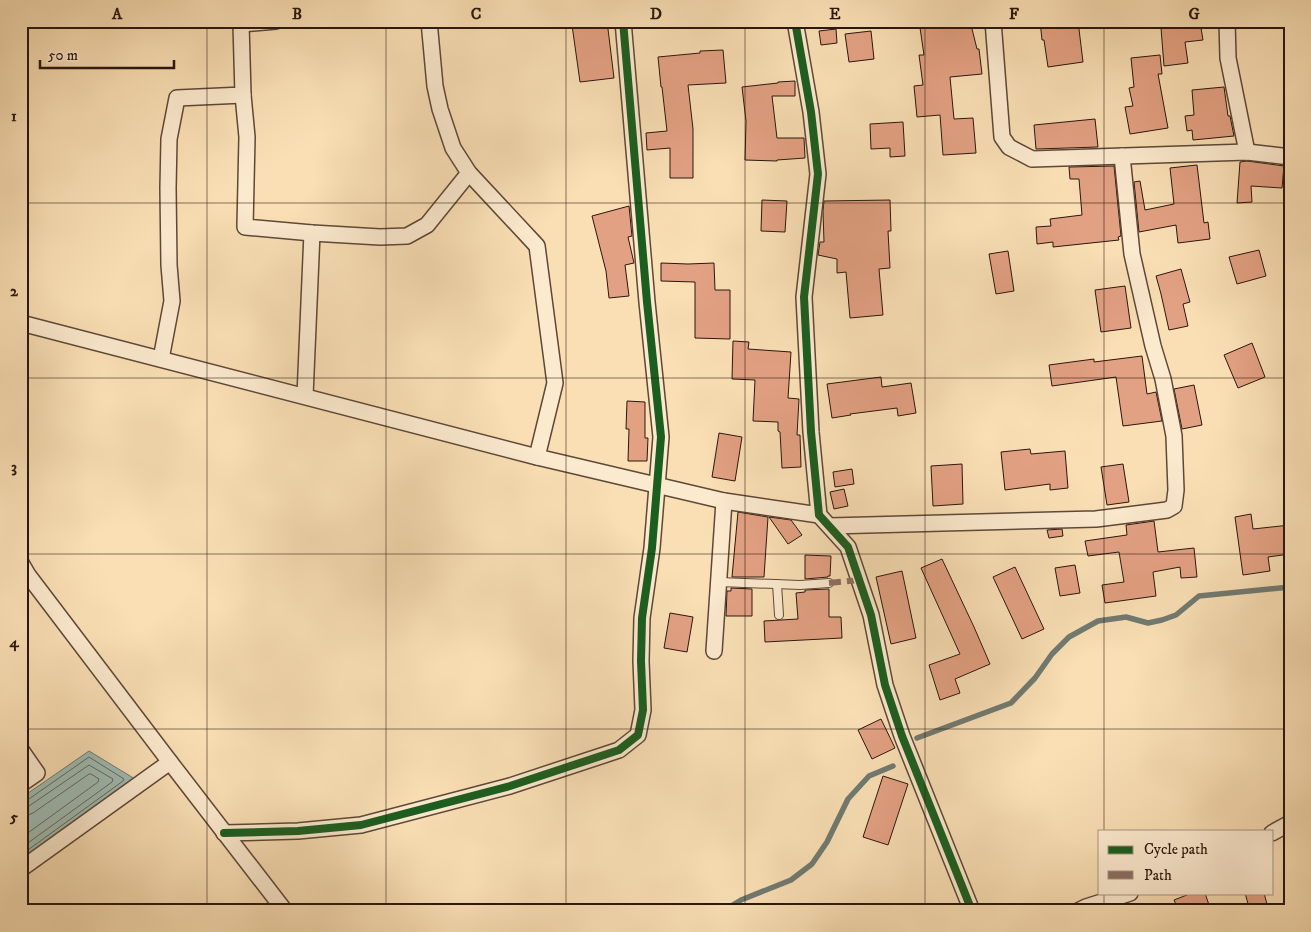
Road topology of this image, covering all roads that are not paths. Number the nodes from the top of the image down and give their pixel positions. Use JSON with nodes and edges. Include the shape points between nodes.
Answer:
{"nodes":[{"id":1,"x":276,"y":21,"type":"edge"},
{"id":2,"x":429,"y":21,"type":"edge"},
{"id":3,"x":623,"y":21,"type":"edge"},
{"id":4,"x":795,"y":21,"type":"edge"},
{"id":5,"x":993,"y":21,"type":"edge"},
{"id":6,"x":1227,"y":21,"type":"edge"},
{"id":7,"x":241,"y":22,"type":"edge"},
{"id":8,"x":243,"y":95,"type":"junction"},
{"id":9,"x":1247,"y":152,"type":"junction"},
{"id":10,"x":1122,"y":156,"type":"junction"},
{"id":11,"x":1290,"y":157,"type":"edge"},
{"id":12,"x":469,"y":173,"type":"junction"},
{"id":13,"x":312,"y":233,"type":"junction"},
{"id":14,"x":21,"y":323,"type":"edge"},
{"id":15,"x":161,"y":359,"type":"junction"},
{"id":16,"x":305,"y":396,"type":"junction"},
{"id":17,"x":537,"y":457,"type":"junction"},
{"id":18,"x":657,"y":485,"type":"junction"},
{"id":19,"x":724,"y":501,"type":"junction"},
{"id":20,"x":825,"y":521,"type":"junction"},
{"id":21,"x":21,"y":563,"type":"edge"},
{"id":22,"x":719,"y":582,"type":"junction"},
{"id":23,"x":829,"y":583,"type":"dead end"},
{"id":24,"x":777,"y":584,"type":"junction"},
{"id":25,"x":779,"y":615,"type":"dead end"},
{"id":26,"x":714,"y":651,"type":"dead end"},
{"id":27,"x":21,"y":750,"type":"edge"},
{"id":28,"x":170,"y":762,"type":"junction"},
{"id":29,"x":21,"y":784,"type":"edge"},
{"id":30,"x":1290,"y":823,"type":"edge"},
{"id":31,"x":1274,"y":832,"type":"edge"},
{"id":32,"x":224,"y":833,"type":"junction"},
{"id":33,"x":21,"y":870,"type":"edge"},
{"id":34,"x":1127,"y":894,"type":"edge"},
{"id":35,"x":285,"y":911,"type":"edge"},
{"id":36,"x":972,"y":911,"type":"edge"},
{"id":37,"x":1078,"y":911,"type":"edge"}],
"edges":[{"from":1,"to":7,"type":"street"},
{"from":2,"to":12,"type":"street","via":[[440,109],[453,148]]},
{"from":3,"to":18,"type":"street","via":[[661,437]]},
{"from":4,"to":20,"type":"street","via":[[818,174],[804,297],[811,432]]},
{"from":5,"to":10,"type":"street","via":[[1002,137],[1009,147],[1032,159]]},
{"from":6,"to":9,"type":"street","via":[[1228,58]]},
{"from":7,"to":8,"type":"street"},
{"from":8,"to":13,"type":"street","via":[[247,137],[245,227]]},
{"from":8,"to":15,"type":"street","via":[[177,98],[169,139],[172,302]]},
{"from":9,"to":10,"type":"street"},
{"from":9,"to":11,"type":"street"},
{"from":10,"to":20,"type":"street","via":[[1132,254],[1174,436],[1174,506],[1167,510],[1096,519]]},
{"from":12,"to":13,"type":"street","via":[[427,225],[407,236]]},
{"from":12,"to":17,"type":"street","via":[[537,246],[555,383]]},
{"from":13,"to":16,"type":"street"},
{"from":14,"to":15,"type":"street"},
{"from":15,"to":16,"type":"street"},
{"from":16,"to":17,"type":"street"},
{"from":17,"to":18,"type":"street"},
{"from":18,"to":19,"type":"street"},
{"from":18,"to":32,"type":"street","via":[[642,618],[642,710],[638,735],[619,750],[510,786],[361,825]]},
{"from":19,"to":20,"type":"street"},
{"from":19,"to":22,"type":"street"},
{"from":20,"to":36,"type":"street","via":[[848,547],[871,615],[885,685],[902,736]]},
{"from":21,"to":28,"type":"street"},
{"from":22,"to":24,"type":"lane"},
{"from":22,"to":26,"type":"street"},
{"from":23,"to":24,"type":"lane"},
{"from":24,"to":25,"type":"lane"},
{"from":27,"to":29,"type":"street","via":[[37,773]]},
{"from":28,"to":32,"type":"street"},
{"from":28,"to":33,"type":"street"},
{"from":30,"to":31,"type":"street"},
{"from":32,"to":35,"type":"street"},
{"from":34,"to":37,"type":"street"}]}
